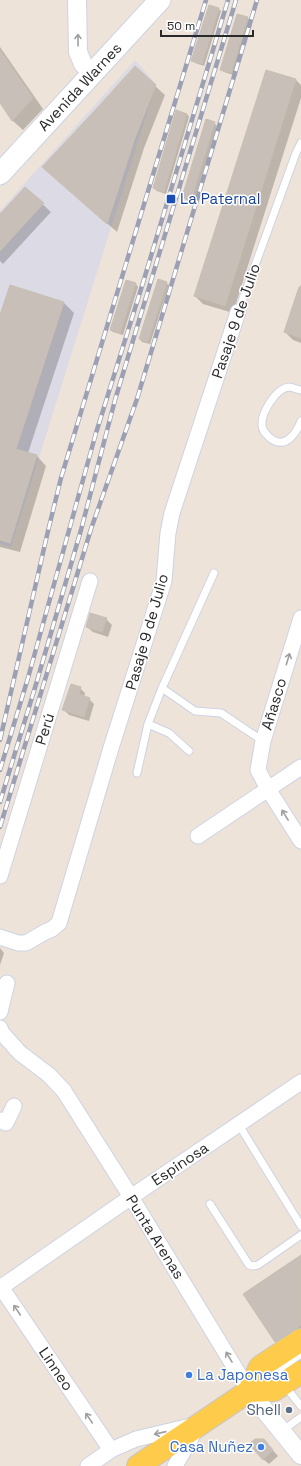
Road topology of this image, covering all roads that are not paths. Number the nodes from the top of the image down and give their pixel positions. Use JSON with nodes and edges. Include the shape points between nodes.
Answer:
{"nodes":[{"id":1,"x":77,"y":0,"type":"edge"},
{"id":2,"x":160,"y":0,"type":"edge"},
{"id":3,"x":93,"y":74,"type":"junction"},
{"id":4,"x":301,"y":143,"type":"edge"},
{"id":5,"x":0,"y":174,"type":"edge"},
{"id":6,"x":238,"y":312,"type":"joint"},
{"id":7,"x":301,"y":390,"type":"edge"},
{"id":8,"x":301,"y":421,"type":"edge"},
{"id":9,"x":214,"y":573,"type":"dead end"},
{"id":10,"x":90,"y":581,"type":"dead end"},
{"id":11,"x":301,"y":618,"type":"edge"},
{"id":12,"x":162,"y":688,"type":"junction"},
{"id":13,"x":148,"y":724,"type":"junction"},
{"id":14,"x":263,"y":741,"type":"junction"},
{"id":15,"x":189,"y":751,"type":"dead end"},
{"id":16,"x":301,"y":767,"type":"edge"},
{"id":17,"x":137,"y":773,"type":"dead end"},
{"id":18,"x":268,"y":789,"type":"junction"},
{"id":19,"x":198,"y":836,"type":"dead end"},
{"id":20,"x":301,"y":841,"type":"edge"},
{"id":21,"x":0,"y":876,"type":"edge"},
{"id":22,"x":0,"y":937,"type":"edge"},
{"id":23,"x":7,"y":983,"type":"dead end"},
{"id":24,"x":0,"y":1012,"type":"edge"},
{"id":25,"x":0,"y":1028,"type":"edge"},
{"id":26,"x":301,"y":1082,"type":"edge"},
{"id":27,"x":14,"y":1106,"type":"dead end"},
{"id":28,"x":0,"y":1120,"type":"edge"},
{"id":29,"x":240,"y":1124,"type":"junction"},
{"id":30,"x":131,"y":1197,"type":"junction"},
{"id":31,"x":210,"y":1204,"type":"dead end"},
{"id":32,"x":301,"y":1226,"type":"edge"},
{"id":33,"x":301,"y":1235,"type":"edge"},
{"id":34,"x":1,"y":1287,"type":"edge"},
{"id":35,"x":301,"y":1340,"type":"edge"},
{"id":36,"x":301,"y":1354,"type":"edge"},
{"id":37,"x":301,"y":1372,"type":"edge"},
{"id":38,"x":283,"y":1383,"type":"junction"},
{"id":39,"x":249,"y":1391,"type":"junction"},
{"id":40,"x":301,"y":1406,"type":"edge"},
{"id":41,"x":301,"y":1417,"type":"edge"},
{"id":42,"x":198,"y":1424,"type":"junction"},
{"id":43,"x":282,"y":1432,"type":"junction"},
{"id":44,"x":111,"y":1450,"type":"junction"},
{"id":45,"x":301,"y":1455,"type":"edge"},
{"id":46,"x":88,"y":1466,"type":"edge"},
{"id":47,"x":138,"y":1466,"type":"edge"},
{"id":48,"x":175,"y":1466,"type":"edge"}],
"edges":[{"from":3,"to":1,"type":"street","one_way":true,"via":[[78,52]]},
{"from":2,"to":3,"type":"main road","name":"Avenida Warnes"},
{"from":3,"to":5,"type":"main road","name":"Avenida Warnes"},
{"from":4,"to":6,"type":"lane","name":"Pasaje 9 de Julio"},
{"from":6,"to":22,"type":"street","name":"Pasaje 9 de Julio","via":[[172,513],[164,581],[59,923],[26,943]]},
{"from":7,"to":8,"type":"lane","via":[[289,387],[278,391],[268,404],[262,424],[265,434],[275,442],[282,442],[291,438]]},
{"from":9,"to":12,"type":"lane"},
{"from":10,"to":21,"type":"street","name":"Perú"},
{"from":14,"to":11,"type":"street","name":"Añasco","one_way":true},
{"from":12,"to":13,"type":"lane"},
{"from":12,"to":14,"type":"lane","via":[[195,711],[221,714]]},
{"from":13,"to":15,"type":"lane","via":[[168,733]]},
{"from":13,"to":17,"type":"lane"},
{"from":14,"to":18,"type":"street","name":"Añasco","via":[[258,770]]},
{"from":16,"to":18,"type":"street"},
{"from":18,"to":19,"type":"street"},
{"from":20,"to":18,"type":"street","name":"Añasco","one_way":true},
{"from":23,"to":24,"type":"street"},
{"from":25,"to":30,"type":"street","name":"Punta Arenas","via":[[20,1053],[49,1075],[64,1091]]},
{"from":26,"to":29,"type":"street","name":"Espinosa"},
{"from":27,"to":28,"type":"street","via":[[6,1123]]},
{"from":29,"to":30,"type":"street","name":"Espinosa"},
{"from":29,"to":32,"type":"lane"},
{"from":30,"to":34,"type":"street","name":"Espinosa"},
{"from":39,"to":30,"type":"street","name":"Punta Arenas","one_way":true},
{"from":31,"to":33,"type":"lane","via":[[249,1265],[258,1265]]},
{"from":44,"to":34,"type":"street","name":"Linneo","one_way":true},
{"from":35,"to":39,"type":"main road","via":[[260,1367]]},
{"from":36,"to":39,"type":"lane"},
{"from":37,"to":38,"type":"main road"},
{"from":38,"to":39,"type":"main road","via":[[274,1390]]},
{"from":38,"to":40,"type":"lane"},
{"from":39,"to":42,"type":"main road"},
{"from":39,"to":43,"type":"street","name":"Punta Arenas"},
{"from":41,"to":43,"type":"lane"},
{"from":42,"to":44,"type":"street","one_way":true,"via":[[136,1439]]},
{"from":42,"to":47,"type":"main road"},
{"from":42,"to":48,"type":"street"},
{"from":43,"to":45,"type":"street","name":"Punta Arenas"},
{"from":44,"to":46,"type":"street"}]}
